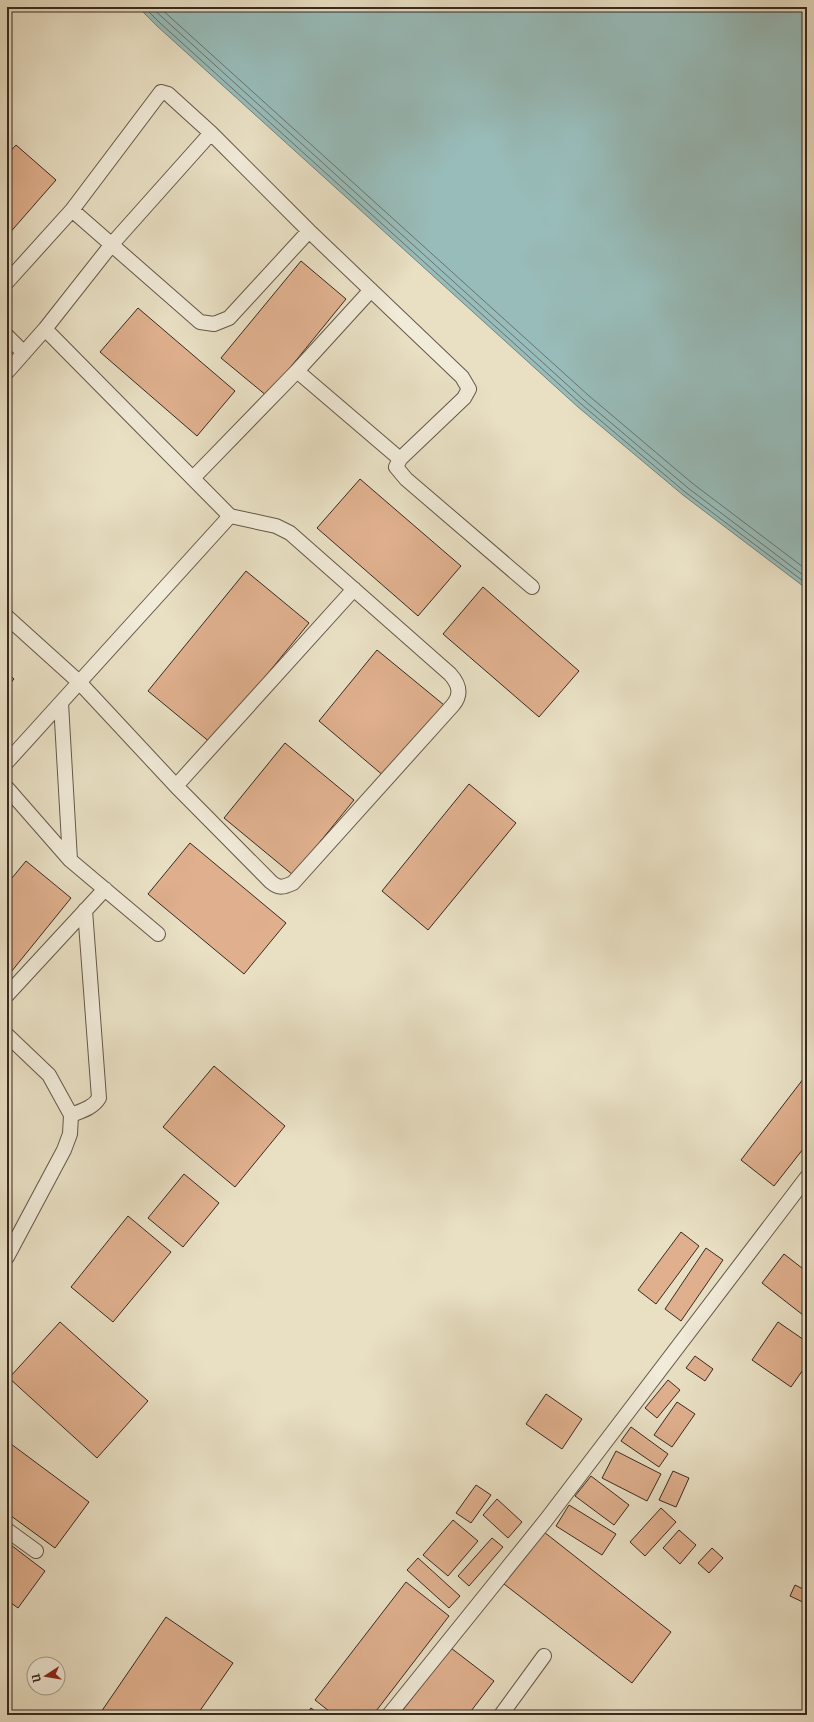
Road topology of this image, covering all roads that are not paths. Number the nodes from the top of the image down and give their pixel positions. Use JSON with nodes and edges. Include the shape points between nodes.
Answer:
{"nodes":[{"id":1,"x":211,"y":133,"type":"junction"},
{"id":2,"x":72,"y":210,"type":"junction"},
{"id":3,"x":309,"y":231,"type":"junction"},
{"id":4,"x":112,"y":244,"type":"junction"},
{"id":5,"x":7,"y":282,"type":"edge"},
{"id":6,"x":371,"y":290,"type":"junction"},
{"id":7,"x":45,"y":329,"type":"junction"},
{"id":8,"x":7,"y":336,"type":"edge"},
{"id":9,"x":24,"y":353,"type":"junction"},
{"id":10,"x":296,"y":371,"type":"junction"},
{"id":11,"x":7,"y":372,"type":"edge"},
{"id":12,"x":400,"y":460,"type":"junction"},
{"id":13,"x":193,"y":478,"type":"junction"},
{"id":14,"x":230,"y":516,"type":"junction"},
{"id":15,"x":532,"y":587,"type":"dead end"},
{"id":16,"x":354,"y":589,"type":"junction"},
{"id":17,"x":7,"y":617,"type":"edge"},
{"id":18,"x":79,"y":682,"type":"junction"},
{"id":19,"x":61,"y":703,"type":"junction"},
{"id":20,"x":7,"y":762,"type":"edge"},
{"id":21,"x":176,"y":786,"type":"junction"},
{"id":22,"x":7,"y":788,"type":"edge"},
{"id":23,"x":70,"y":860,"type":"junction"},
{"id":24,"x":105,"y":889,"type":"junction"},
{"id":25,"x":86,"y":910,"type":"junction"},
{"id":26,"x":158,"y":934,"type":"dead end"},
{"id":27,"x":7,"y":995,"type":"edge"},
{"id":28,"x":7,"y":1035,"type":"edge"},
{"id":29,"x":71,"y":1115,"type":"junction"},
{"id":30,"x":807,"y":1177,"type":"edge"},
{"id":31,"x":7,"y":1258,"type":"edge"},
{"id":32,"x":7,"y":1530,"type":"edge"},
{"id":33,"x":36,"y":1551,"type":"dead end"},
{"id":34,"x":544,"y":1656,"type":"dead end"},
{"id":35,"x":389,"y":1715,"type":"edge"},
{"id":36,"x":501,"y":1715,"type":"edge"}],
"edges":[{"from":1,"to":2,"type":"lane","via":[[168,94],[161,92]]},
{"from":1,"to":3,"type":"lane"},
{"from":1,"to":4,"type":"lane"},
{"from":2,"to":4,"type":"lane"},
{"from":2,"to":5,"type":"lane"},
{"from":3,"to":4,"type":"lane","via":[[229,318],[214,324],[200,322]]},
{"from":3,"to":6,"type":"lane"},
{"from":4,"to":7,"type":"lane"},
{"from":6,"to":10,"type":"lane"},
{"from":6,"to":12,"type":"lane","via":[[462,377],[469,389],[464,398]]},
{"from":7,"to":9,"type":"lane"},
{"from":7,"to":13,"type":"lane"},
{"from":8,"to":9,"type":"lane"},
{"from":9,"to":11,"type":"lane"},
{"from":10,"to":12,"type":"lane"},
{"from":10,"to":13,"type":"lane"},
{"from":12,"to":15,"type":"lane","via":[[396,465],[401,474]]},
{"from":13,"to":14,"type":"lane"},
{"from":14,"to":16,"type":"lane","via":[[276,526],[290,533]]},
{"from":14,"to":18,"type":"lane"},
{"from":16,"to":21,"type":"lane"},
{"from":16,"to":21,"type":"lane","via":[[450,674],[459,690],[458,699],[293,883],[282,888],[271,882]]},
{"from":17,"to":18,"type":"lane"},
{"from":18,"to":19,"type":"lane"},
{"from":18,"to":21,"type":"lane"},
{"from":19,"to":20,"type":"lane"},
{"from":19,"to":23,"type":"lane"},
{"from":22,"to":23,"type":"lane"},
{"from":23,"to":24,"type":"lane"},
{"from":24,"to":25,"type":"lane"},
{"from":24,"to":26,"type":"lane"},
{"from":25,"to":27,"type":"lane"},
{"from":25,"to":29,"type":"lane","via":[[99,1098],[87,1109]]},
{"from":28,"to":29,"type":"lane","via":[[49,1074]]},
{"from":29,"to":31,"type":"lane","via":[[70,1134],[64,1150]]},
{"from":30,"to":35,"type":"lane","via":[[550,1514]]},
{"from":32,"to":33,"type":"lane"},
{"from":34,"to":36,"type":"lane"}]}
